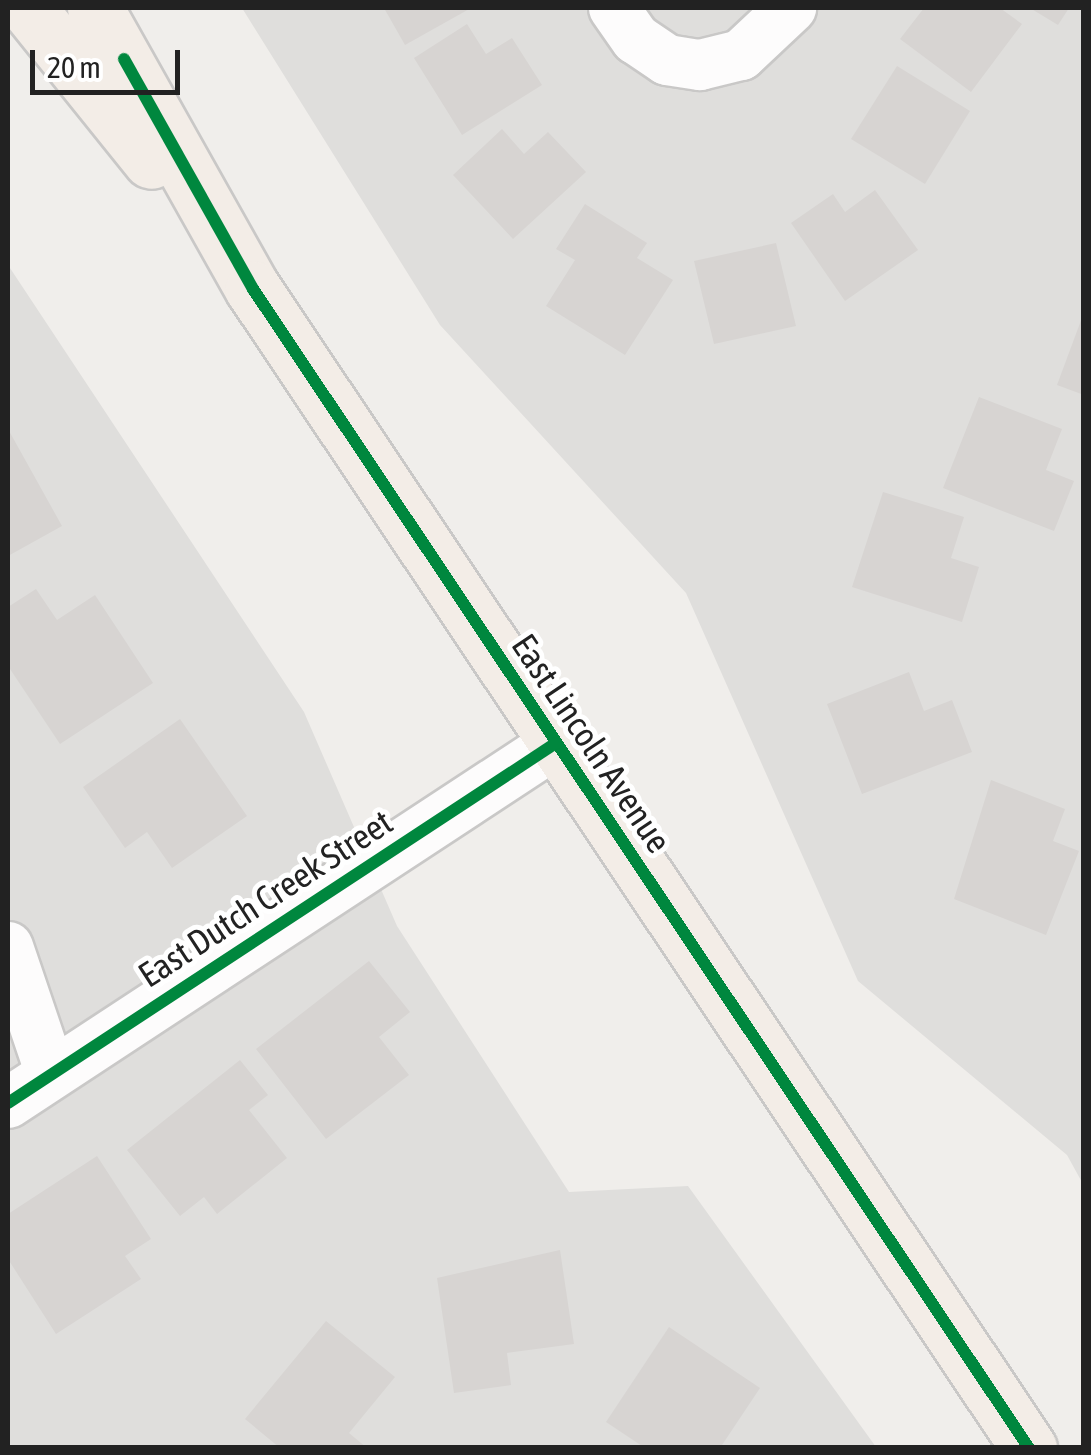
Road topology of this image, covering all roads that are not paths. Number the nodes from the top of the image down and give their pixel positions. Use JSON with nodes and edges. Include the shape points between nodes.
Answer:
{"nodes":[{"id":1,"x":28,"y":8,"type":"edge"},
{"id":2,"x":95,"y":8,"type":"edge"},
{"id":3,"x":614,"y":8,"type":"edge"},
{"id":4,"x":792,"y":8,"type":"edge"},
{"id":5,"x":253,"y":289,"type":"junction"},
{"id":6,"x":556,"y":743,"type":"junction"},
{"id":7,"x":8,"y":947,"type":"edge"},
{"id":8,"x":51,"y":1074,"type":"junction"},
{"id":9,"x":8,"y":1103,"type":"edge"},
{"id":10,"x":1029,"y":1448,"type":"edge"}],
"edges":[{"from":1,"to":5,"type":"main road","name":"East Lincoln Avenue"},
{"from":2,"to":5,"type":"main road","name":"East Lincoln Avenue"},
{"from":3,"to":4,"type":"street","via":[[636,39],[667,60],[700,65],[740,55]]},
{"from":5,"to":6,"type":"main road","name":"East Lincoln Avenue"},
{"from":6,"to":8,"type":"street","name":"East Dutch Creek Street"},
{"from":6,"to":10,"type":"main road","name":"East Lincoln Avenue"},
{"from":7,"to":8,"type":"street"},
{"from":8,"to":9,"type":"street","name":"East Dutch Creek Street"}]}
